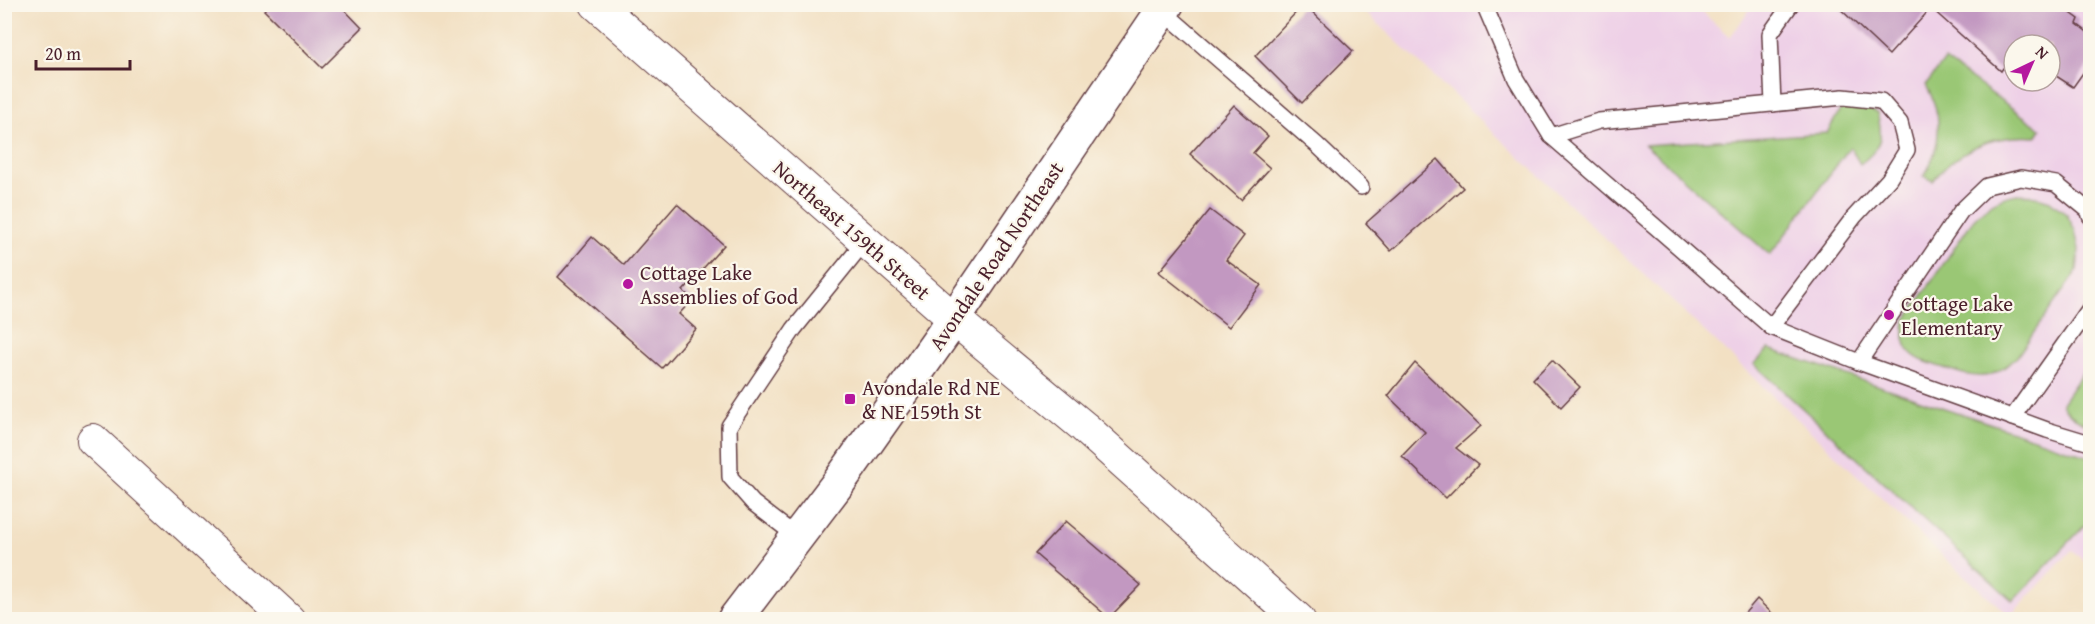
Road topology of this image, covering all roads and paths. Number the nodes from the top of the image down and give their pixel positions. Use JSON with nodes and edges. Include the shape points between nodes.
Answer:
{"nodes":[{"id":1,"x":596,"y":4,"type":"edge"},
{"id":2,"x":1484,"y":4,"type":"edge"},
{"id":3,"x":1791,"y":4,"type":"edge"},
{"id":4,"x":1165,"y":8,"type":"edge"},
{"id":5,"x":1773,"y":104,"type":"junction"},
{"id":6,"x":1551,"y":136,"type":"junction"},
{"id":7,"x":1361,"y":187,"type":"dead end"},
{"id":8,"x":2091,"y":216,"type":"edge"},
{"id":9,"x":865,"y":241,"type":"junction"},
{"id":10,"x":2091,"y":308,"type":"edge"},
{"id":11,"x":954,"y":319,"type":"junction"},
{"id":12,"x":1771,"y":327,"type":"junction"},
{"id":13,"x":1859,"y":362,"type":"junction"},
{"id":14,"x":2012,"y":418,"type":"junction"},
{"id":15,"x":93,"y":440,"type":"dead end"},
{"id":16,"x":2091,"y":443,"type":"edge"},
{"id":17,"x":796,"y":536,"type":"junction"},
{"id":18,"x":289,"y":620,"type":"edge"},
{"id":19,"x":734,"y":620,"type":"edge"},
{"id":20,"x":1299,"y":620,"type":"edge"}],
"edges":[{"from":1,"to":9,"type":"street","name":"Northeast 159th Street"},
{"from":2,"to":6,"type":"lane","via":[[1516,80]]},
{"from":3,"to":5,"type":"lane","via":[[1770,34]]},
{"from":4,"to":7,"type":"lane"},
{"from":4,"to":11,"type":"main road","name":"Avondale Road Northeast"},
{"from":5,"to":6,"type":"lane","via":[[1599,121]]},
{"from":5,"to":12,"type":"lane","via":[[1843,97],[1881,101],[1900,123],[1907,150],[1889,179],[1854,217]]},
{"from":6,"to":12,"type":"lane"},
{"from":8,"to":13,"type":"lane","via":[[2055,184],[2021,178],[1987,186],[1961,211]]},
{"from":9,"to":11,"type":"street","name":"Northeast 159th Street"},
{"from":9,"to":17,"type":"lane","via":[[794,329],[729,426],[730,477],[753,503]]},
{"from":10,"to":14,"type":"lane"},
{"from":11,"to":17,"type":"main road","name":"Avondale Road Northeast"},
{"from":11,"to":20,"type":"street","name":"Northeast 159th Street","via":[[1084,427]]},
{"from":12,"to":13,"type":"lane"},
{"from":13,"to":14,"type":"lane"},
{"from":14,"to":16,"type":"lane"},
{"from":15,"to":18,"type":"street"},
{"from":17,"to":19,"type":"main road","name":"Avondale Road Northeast"}]}
